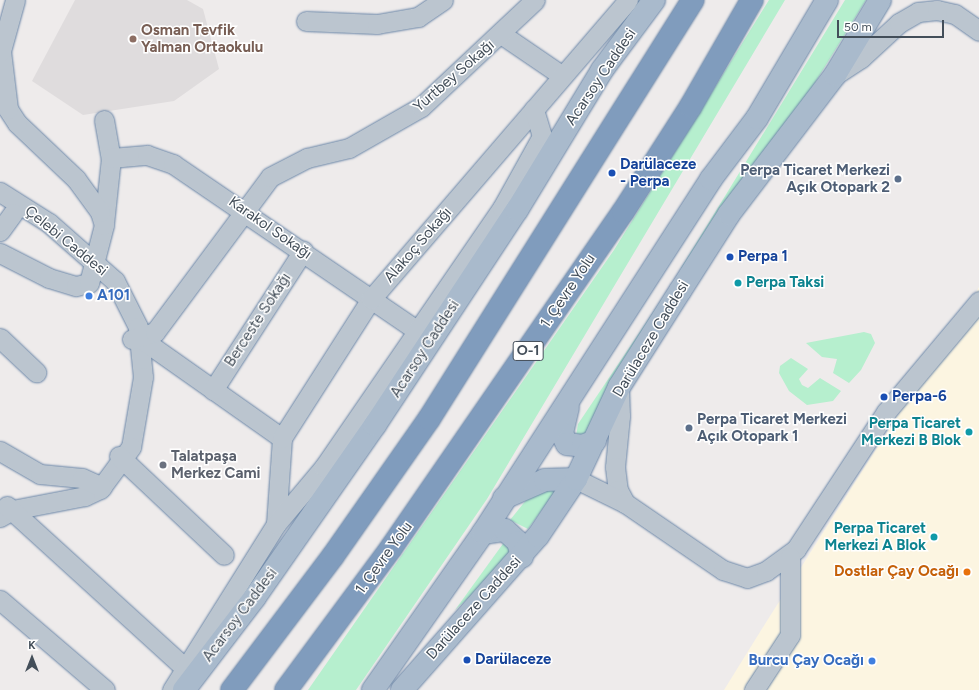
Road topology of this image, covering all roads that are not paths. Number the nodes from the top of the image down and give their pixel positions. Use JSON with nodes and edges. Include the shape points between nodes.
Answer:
{"nodes":[{"id":1,"x":15,"y":0,"type":"edge"},
{"id":2,"x":443,"y":0,"type":"edge"},
{"id":3,"x":535,"y":0,"type":"edge"},
{"id":4,"x":628,"y":0,"type":"edge"},
{"id":5,"x":654,"y":0,"type":"edge"},
{"id":6,"x":664,"y":0,"type":"edge"},
{"id":7,"x":693,"y":0,"type":"edge"},
{"id":8,"x":752,"y":0,"type":"edge"},
{"id":9,"x":827,"y":0,"type":"edge"},
{"id":10,"x":876,"y":4,"type":"edge"},
{"id":11,"x":306,"y":21,"type":"dead end"},
{"id":12,"x":979,"y":31,"type":"edge"},
{"id":13,"x":500,"y":34,"type":"junction"},
{"id":14,"x":0,"y":51,"type":"edge"},
{"id":15,"x":561,"y":75,"type":"junction"},
{"id":16,"x":835,"y":75,"type":"junction"},
{"id":17,"x":534,"y":109,"type":"junction"},
{"id":18,"x":104,"y":120,"type":"dead end"},
{"id":19,"x":111,"y":158,"type":"junction"},
{"id":20,"x":0,"y":192,"type":"edge"},
{"id":21,"x":6,"y":209,"type":"edge"},
{"id":22,"x":243,"y":209,"type":"junction"},
{"id":23,"x":104,"y":225,"type":"junction"},
{"id":24,"x":0,"y":231,"type":"edge"},
{"id":25,"x":303,"y":251,"type":"junction"},
{"id":26,"x":0,"y":253,"type":"edge"},
{"id":27,"x":93,"y":265,"type":"junction"},
{"id":28,"x":371,"y":299,"type":"junction"},
{"id":29,"x":979,"y":302,"type":"edge"},
{"id":30,"x":418,"y":331,"type":"junction"},
{"id":31,"x":0,"y":338,"type":"edge"},
{"id":32,"x":136,"y":339,"type":"junction"},
{"id":33,"x":36,"y":372,"type":"dead end"},
{"id":34,"x":619,"y":387,"type":"junction"},
{"id":35,"x":214,"y":390,"type":"junction"},
{"id":36,"x":573,"y":393,"type":"junction"},
{"id":37,"x":282,"y":438,"type":"junction"},
{"id":38,"x":595,"y":441,"type":"junction"},
{"id":39,"x":0,"y":451,"type":"edge"},
{"id":40,"x":121,"y":459,"type":"junction"},
{"id":41,"x":576,"y":479,"type":"junction"},
{"id":42,"x":100,"y":484,"type":"junction"},
{"id":43,"x":504,"y":498,"type":"junction"},
{"id":44,"x":626,"y":503,"type":"junction"},
{"id":45,"x":5,"y":511,"type":"edge"},
{"id":46,"x":276,"y":524,"type":"junction"},
{"id":47,"x":483,"y":533,"type":"junction"},
{"id":48,"x":224,"y":555,"type":"dead end"},
{"id":49,"x":522,"y":556,"type":"junction"},
{"id":50,"x":790,"y":557,"type":"junction"},
{"id":51,"x":0,"y":600,"type":"edge"},
{"id":52,"x":184,"y":667,"type":"junction"},
{"id":53,"x":105,"y":690,"type":"edge"},
{"id":54,"x":172,"y":690,"type":"edge"},
{"id":55,"x":184,"y":690,"type":"edge"},
{"id":56,"x":196,"y":690,"type":"edge"},
{"id":57,"x":232,"y":690,"type":"edge"},
{"id":58,"x":286,"y":690,"type":"edge"},
{"id":59,"x":373,"y":690,"type":"edge"},
{"id":60,"x":402,"y":690,"type":"edge"},
{"id":61,"x":754,"y":690,"type":"edge"}],
"edges":[{"from":1,"to":14,"type":"street"},
{"from":2,"to":11,"type":"street","via":[[418,17],[378,24]]},
{"from":3,"to":13,"type":"street","name":"Yurtbey Sokağı"},
{"from":4,"to":15,"type":"street","name":"Alakoç Sokağı"},
{"from":5,"to":55,"type":"main road","name":"Acarsoy Caddesi","via":[[602,70],[517,210],[375,425],[255,597]]},
{"from":6,"to":56,"type":"main road","name":"Acarsoy Caddesi","via":[[572,133],[517,230],[355,471]]},
{"from":7,"to":57,"type":"highway","via":[[429,419],[333,556]]},
{"from":8,"to":58,"type":"highway","name":"1. Çevre Yolu","number":"O-1","via":[[687,112],[623,212],[392,548]]},
{"from":9,"to":36,"type":"main road","name":"Darülaceze Caddesi","via":[[757,118],[711,180]]},
{"from":10,"to":16,"type":"main road","name":"Darülaceze Caddesi"},
{"from":12,"to":16,"type":"street","via":[[955,14],[936,10],[918,12],[899,23],[861,58]]},
{"from":13,"to":15,"type":"street"},
{"from":13,"to":22,"type":"street","name":"Yurtbey Sokağı","via":[[421,107],[349,148],[307,158],[270,177]]},
{"from":14,"to":23,"type":"street","via":[[8,109],[17,123],[76,179],[100,212]]},
{"from":15,"to":17,"type":"street","name":"Alakoç Sokağı"},
{"from":16,"to":34,"type":"main road","name":"Darülaceze Caddesi","via":[[729,214]]},
{"from":17,"to":28,"type":"street","name":"Alakoç Sokağı"},
{"from":17,"to":30,"type":"street","via":[[542,136],[502,208]]},
{"from":18,"to":19,"type":"street"},
{"from":19,"to":22,"type":"street","name":"Karakol Sokağı","via":[[147,155],[173,164]]},
{"from":19,"to":23,"type":"street"},
{"from":20,"to":27,"type":"street","name":"Çelebi Caddesi","via":[[49,224]]},
{"from":21,"to":24,"type":"street"},
{"from":21,"to":27,"type":"street","name":"Çelebi Caddesi"},
{"from":22,"to":25,"type":"street","name":"Karakol Sokağı"},
{"from":22,"to":32,"type":"street","name":"Yurtbey Sokağı","via":[[155,332]]},
{"from":23,"to":27,"type":"street"},
{"from":25,"to":28,"type":"street","name":"Karakol Sokağı"},
{"from":25,"to":35,"type":"street","name":"Berceste Sokağı"},
{"from":26,"to":27,"type":"street","via":[[49,278],[76,286],[89,283]]},
{"from":27,"to":32,"type":"street","name":"Çelebi Caddesi"},
{"from":28,"to":30,"type":"street","name":"Karakol Sokağı"},
{"from":28,"to":37,"type":"street","name":"Alakoç Sokağı"},
{"from":29,"to":50,"type":"street","via":[[886,412]]},
{"from":30,"to":46,"type":"street","via":[[324,467]]},
{"from":31,"to":33,"type":"street"},
{"from":32,"to":35,"type":"street"},
{"from":32,"to":40,"type":"street","name":"Çelebi Caddesi","via":[[144,377],[132,447]]},
{"from":34,"to":38,"type":"main road","name":"Darülaceze Caddesi"},
{"from":34,"to":44,"type":"street","via":[[620,416],[615,467],[618,490]]},
{"from":35,"to":37,"type":"street"},
{"from":36,"to":38,"type":"main road","via":[[562,427],[564,439],[577,445]]},
{"from":36,"to":43,"type":"main road","name":"Darülaceze Caddesi"},
{"from":37,"to":46,"type":"street","name":"Alakoç Sokağı"},
{"from":38,"to":41,"type":"main road","name":"Darülaceze Caddesi"},
{"from":39,"to":42,"type":"street","via":[[40,474]]},
{"from":40,"to":42,"type":"street","name":"Çelebi Caddesi"},
{"from":40,"to":48,"type":"street"},
{"from":41,"to":43,"type":"main road","via":[[545,480]]},
{"from":41,"to":44,"type":"street"},
{"from":41,"to":49,"type":"main road","name":"Darülaceze Caddesi"},
{"from":42,"to":45,"type":"street","name":"Çelebi Caddesi","via":[[85,496]]},
{"from":43,"to":47,"type":"main road","name":"Darülaceze Caddesi"},
{"from":44,"to":50,"type":"street","via":[[736,576],[757,575]]},
{"from":45,"to":52,"type":"street"},
{"from":46,"to":52,"type":"street"},
{"from":47,"to":49,"type":"main road","via":[[505,530],[518,542]]},
{"from":47,"to":59,"type":"main road","name":"Darülaceze Caddesi"},
{"from":49,"to":60,"type":"main road","name":"Darülaceze Caddesi"},
{"from":50,"to":61,"type":"street","via":[[790,635]]},
{"from":51,"to":53,"type":"street"},
{"from":52,"to":54,"type":"street"}]}
